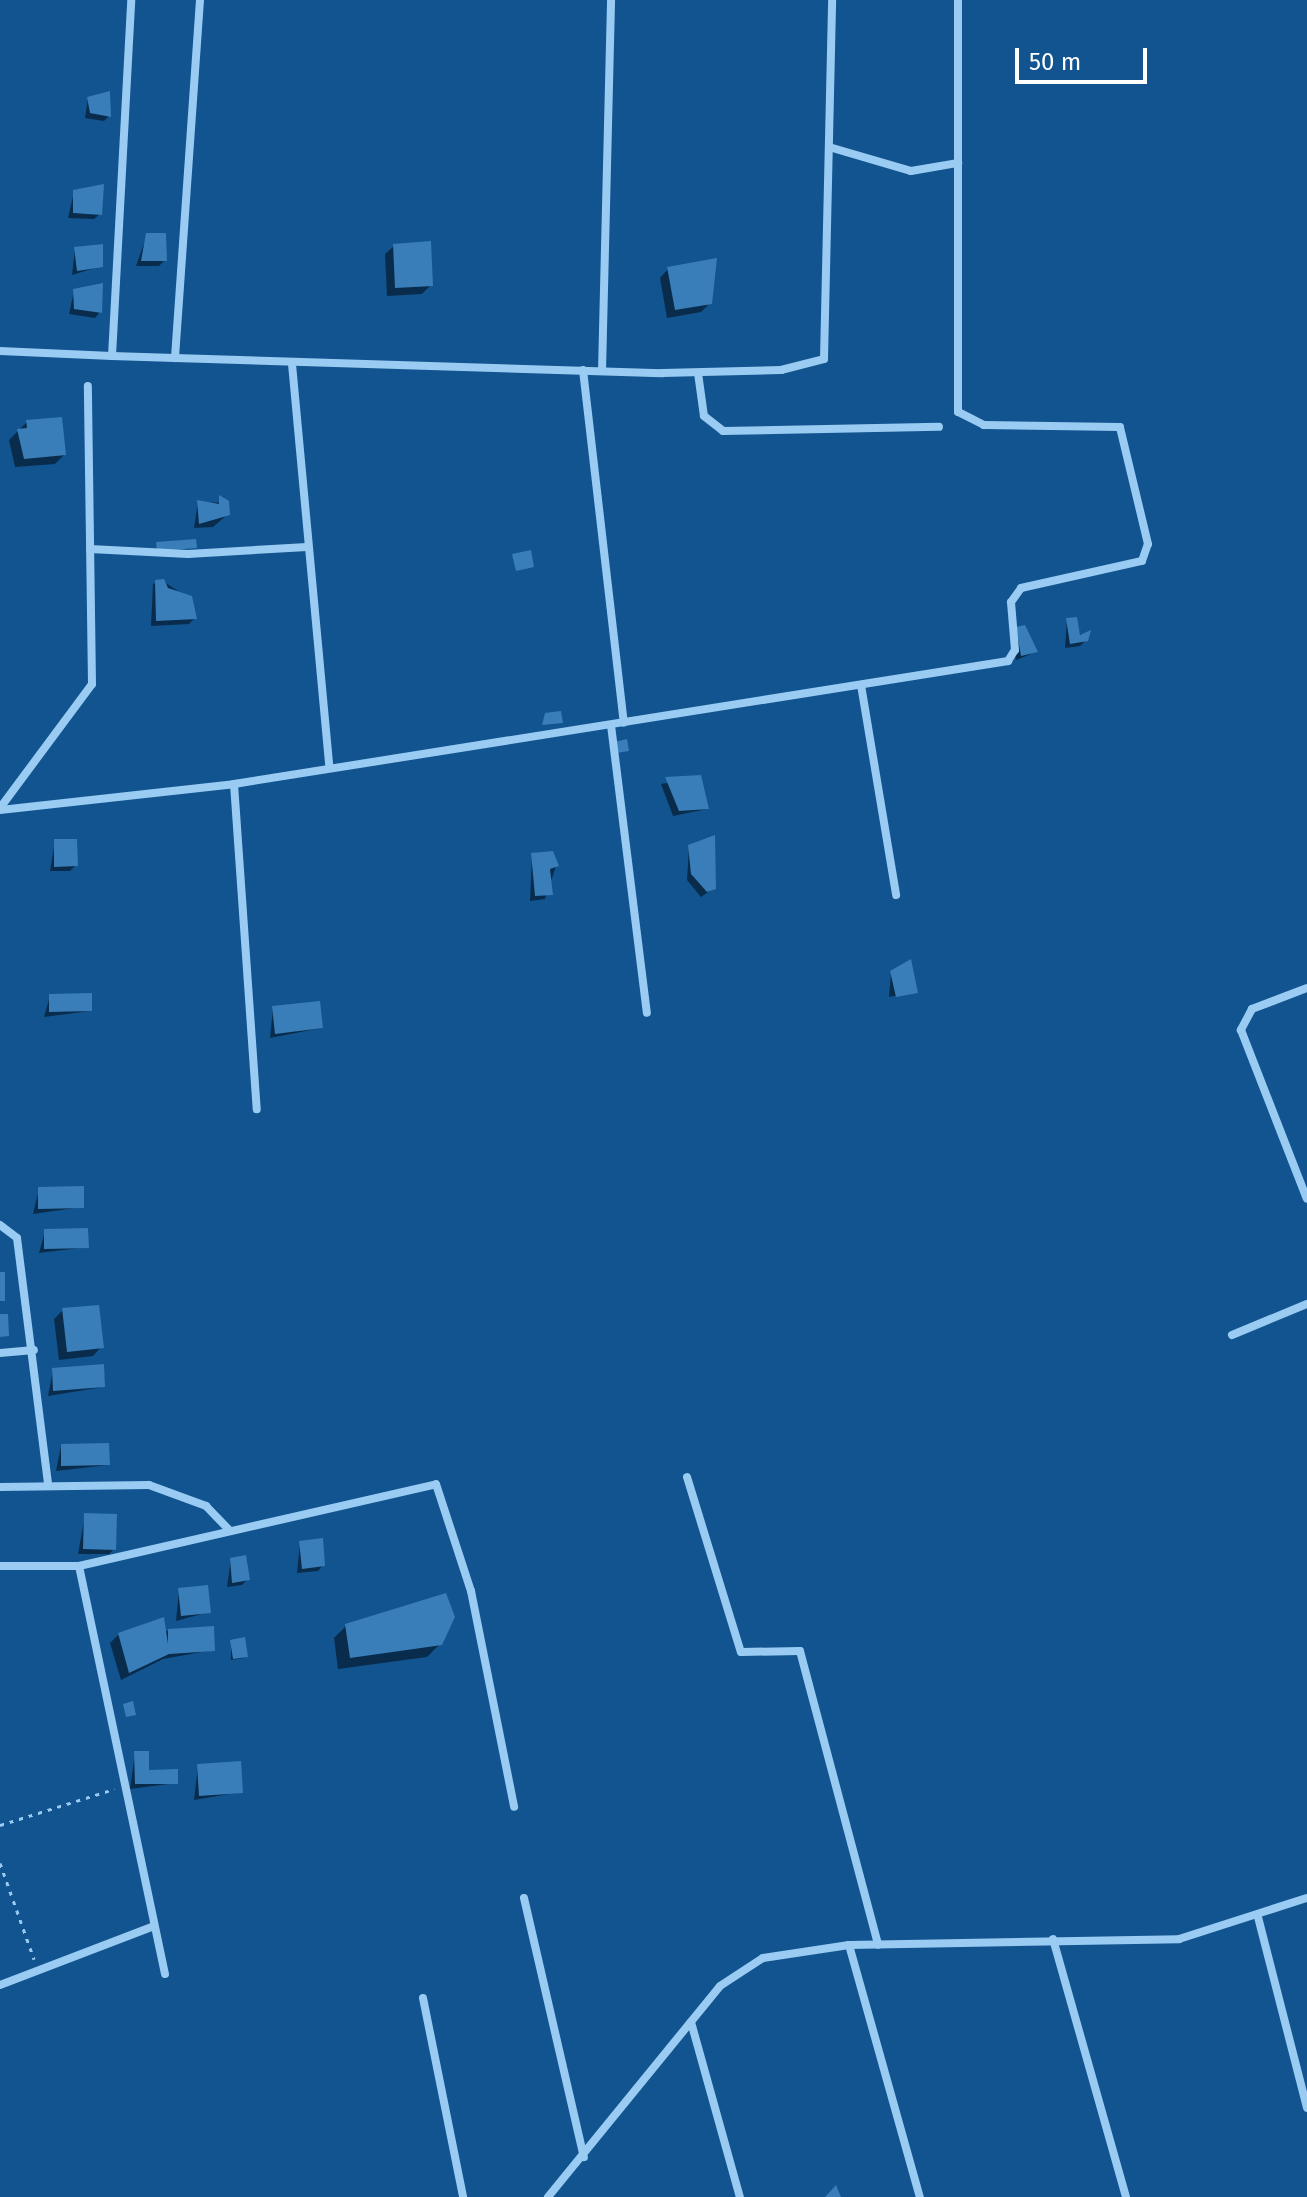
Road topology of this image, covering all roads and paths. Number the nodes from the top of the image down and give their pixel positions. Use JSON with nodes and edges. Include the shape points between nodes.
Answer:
{"nodes":[{"id":1,"x":131,"y":0,"type":"edge"},
{"id":2,"x":200,"y":0,"type":"edge"},
{"id":3,"x":611,"y":0,"type":"edge"},
{"id":4,"x":832,"y":0,"type":"edge"},
{"id":5,"x":958,"y":0,"type":"edge"},
{"id":6,"x":829,"y":147,"type":"junction"},
{"id":7,"x":958,"y":163,"type":"junction"},
{"id":8,"x":0,"y":351,"type":"edge"},
{"id":9,"x":112,"y":356,"type":"junction"},
{"id":10,"x":175,"y":358,"type":"junction"},
{"id":11,"x":292,"y":364,"type":"junction"},
{"id":12,"x":583,"y":370,"type":"junction"},
{"id":13,"x":602,"y":371,"type":"junction"},
{"id":14,"x":698,"y":373,"type":"junction"},
{"id":15,"x":88,"y":386,"type":"dead end"},
{"id":16,"x":939,"y":427,"type":"dead end"},
{"id":17,"x":307,"y":547,"type":"junction"},
{"id":18,"x":90,"y":549,"type":"junction"},
{"id":19,"x":861,"y":685,"type":"junction"},
{"id":20,"x":624,"y":723,"type":"junction"},
{"id":21,"x":611,"y":725,"type":"junction"},
{"id":22,"x":329,"y":764,"type":"junction"},
{"id":23,"x":234,"y":784,"type":"junction"},
{"id":24,"x":0,"y":809,"type":"edge"},
{"id":25,"x":896,"y":895,"type":"dead end"},
{"id":26,"x":1307,"y":988,"type":"edge"},
{"id":27,"x":647,"y":1013,"type":"dead end"},
{"id":28,"x":257,"y":1109,"type":"dead end"},
{"id":29,"x":1307,"y":1199,"type":"edge"},
{"id":30,"x":0,"y":1225,"type":"edge"},
{"id":31,"x":1307,"y":1304,"type":"edge"},
{"id":32,"x":1232,"y":1335,"type":"dead end"},
{"id":33,"x":34,"y":1350,"type":"junction"},
{"id":34,"x":0,"y":1353,"type":"edge"},
{"id":35,"x":687,"y":1477,"type":"dead end"},
{"id":36,"x":48,"y":1485,"type":"junction"},
{"id":37,"x":0,"y":1487,"type":"edge"},
{"id":38,"x":229,"y":1530,"type":"junction"},
{"id":39,"x":0,"y":1566,"type":"edge"},
{"id":40,"x":79,"y":1566,"type":"junction"},
{"id":41,"x":127,"y":1784,"type":"junction"},
{"id":42,"x":514,"y":1807,"type":"dead end"},
{"id":43,"x":0,"y":1825,"type":"edge"},
{"id":44,"x":0,"y":1863,"type":"edge"},
{"id":45,"x":524,"y":1898,"type":"dead end"},
{"id":46,"x":1307,"y":1898,"type":"edge"},
{"id":47,"x":1258,"y":1917,"type":"junction"},
{"id":48,"x":152,"y":1927,"type":"junction"},
{"id":49,"x":1053,"y":1939,"type":"junction"},
{"id":50,"x":849,"y":1945,"type":"junction"},
{"id":51,"x":878,"y":1945,"type":"junction"},
{"id":52,"x":38,"y":1970,"type":"junction"},
{"id":53,"x":165,"y":1974,"type":"dead end"},
{"id":54,"x":0,"y":1985,"type":"edge"},
{"id":55,"x":423,"y":1998,"type":"dead end"},
{"id":56,"x":691,"y":2022,"type":"junction"},
{"id":57,"x":1307,"y":2108,"type":"edge"},
{"id":58,"x":584,"y":2157,"type":"junction"},
{"id":59,"x":463,"y":2197,"type":"edge"},
{"id":60,"x":548,"y":2197,"type":"edge"},
{"id":61,"x":740,"y":2197,"type":"edge"},
{"id":62,"x":920,"y":2197,"type":"edge"},
{"id":63,"x":1126,"y":2197,"type":"edge"}],
"edges":[{"from":1,"to":9,"type":"street"},
{"from":2,"to":10,"type":"street"},
{"from":3,"to":13,"type":"street"},
{"from":4,"to":6,"type":"street"},
{"from":5,"to":7,"type":"street"},
{"from":6,"to":7,"type":"street","via":[[911,171]]},
{"from":6,"to":14,"type":"street","via":[[824,359],[781,370]]},
{"from":7,"to":19,"type":"street","via":[[958,412],[984,425],[1120,427],[1128,436],[1147,555],[1014,593],[1015,650],[1008,661]]},
{"from":8,"to":9,"type":"street"},
{"from":9,"to":10,"type":"street"},
{"from":10,"to":11,"type":"street"},
{"from":11,"to":12,"type":"street"},
{"from":11,"to":17,"type":"street"},
{"from":12,"to":13,"type":"street"},
{"from":12,"to":20,"type":"street"},
{"from":13,"to":14,"type":"street"},
{"from":14,"to":16,"type":"street","via":[[704,416],[723,431]]},
{"from":15,"to":18,"type":"street"},
{"from":17,"to":18,"type":"street","via":[[188,554]]},
{"from":17,"to":22,"type":"street"},
{"from":18,"to":24,"type":"street","via":[[92,684]]},
{"from":19,"to":20,"type":"street"},
{"from":19,"to":25,"type":"street"},
{"from":20,"to":21,"type":"street"},
{"from":21,"to":22,"type":"street"},
{"from":21,"to":27,"type":"street"},
{"from":22,"to":23,"type":"street"},
{"from":23,"to":24,"type":"street"},
{"from":23,"to":28,"type":"street"},
{"from":26,"to":29,"type":"street","via":[[1252,1009],[1241,1030]]},
{"from":30,"to":33,"type":"street","via":[[17,1238]]},
{"from":31,"to":32,"type":"street"},
{"from":33,"to":34,"type":"street"},
{"from":33,"to":36,"type":"street"},
{"from":35,"to":51,"type":"street","via":[[741,1652],[800,1651]]},
{"from":36,"to":37,"type":"street"},
{"from":36,"to":38,"type":"street","via":[[149,1485],[206,1506]]},
{"from":38,"to":40,"type":"street"},
{"from":38,"to":42,"type":"street","via":[[436,1484],[471,1591]]},
{"from":39,"to":40,"type":"street"},
{"from":40,"to":41,"type":"street"},
{"from":41,"to":43,"type":"path"},
{"from":41,"to":48,"type":"street"},
{"from":44,"to":52,"type":"path"},
{"from":45,"to":58,"type":"street"},
{"from":46,"to":47,"type":"street"},
{"from":47,"to":49,"type":"street","via":[[1179,1939]]},
{"from":47,"to":57,"type":"street"},
{"from":48,"to":52,"type":"street"},
{"from":48,"to":53,"type":"street"},
{"from":49,"to":51,"type":"street"},
{"from":49,"to":63,"type":"street"},
{"from":50,"to":51,"type":"street"},
{"from":50,"to":56,"type":"street","via":[[790,1951],[739,1969]]},
{"from":50,"to":62,"type":"street"},
{"from":52,"to":54,"type":"street"},
{"from":55,"to":59,"type":"street"},
{"from":56,"to":58,"type":"street"},
{"from":56,"to":61,"type":"street"},
{"from":58,"to":60,"type":"street"}]}
